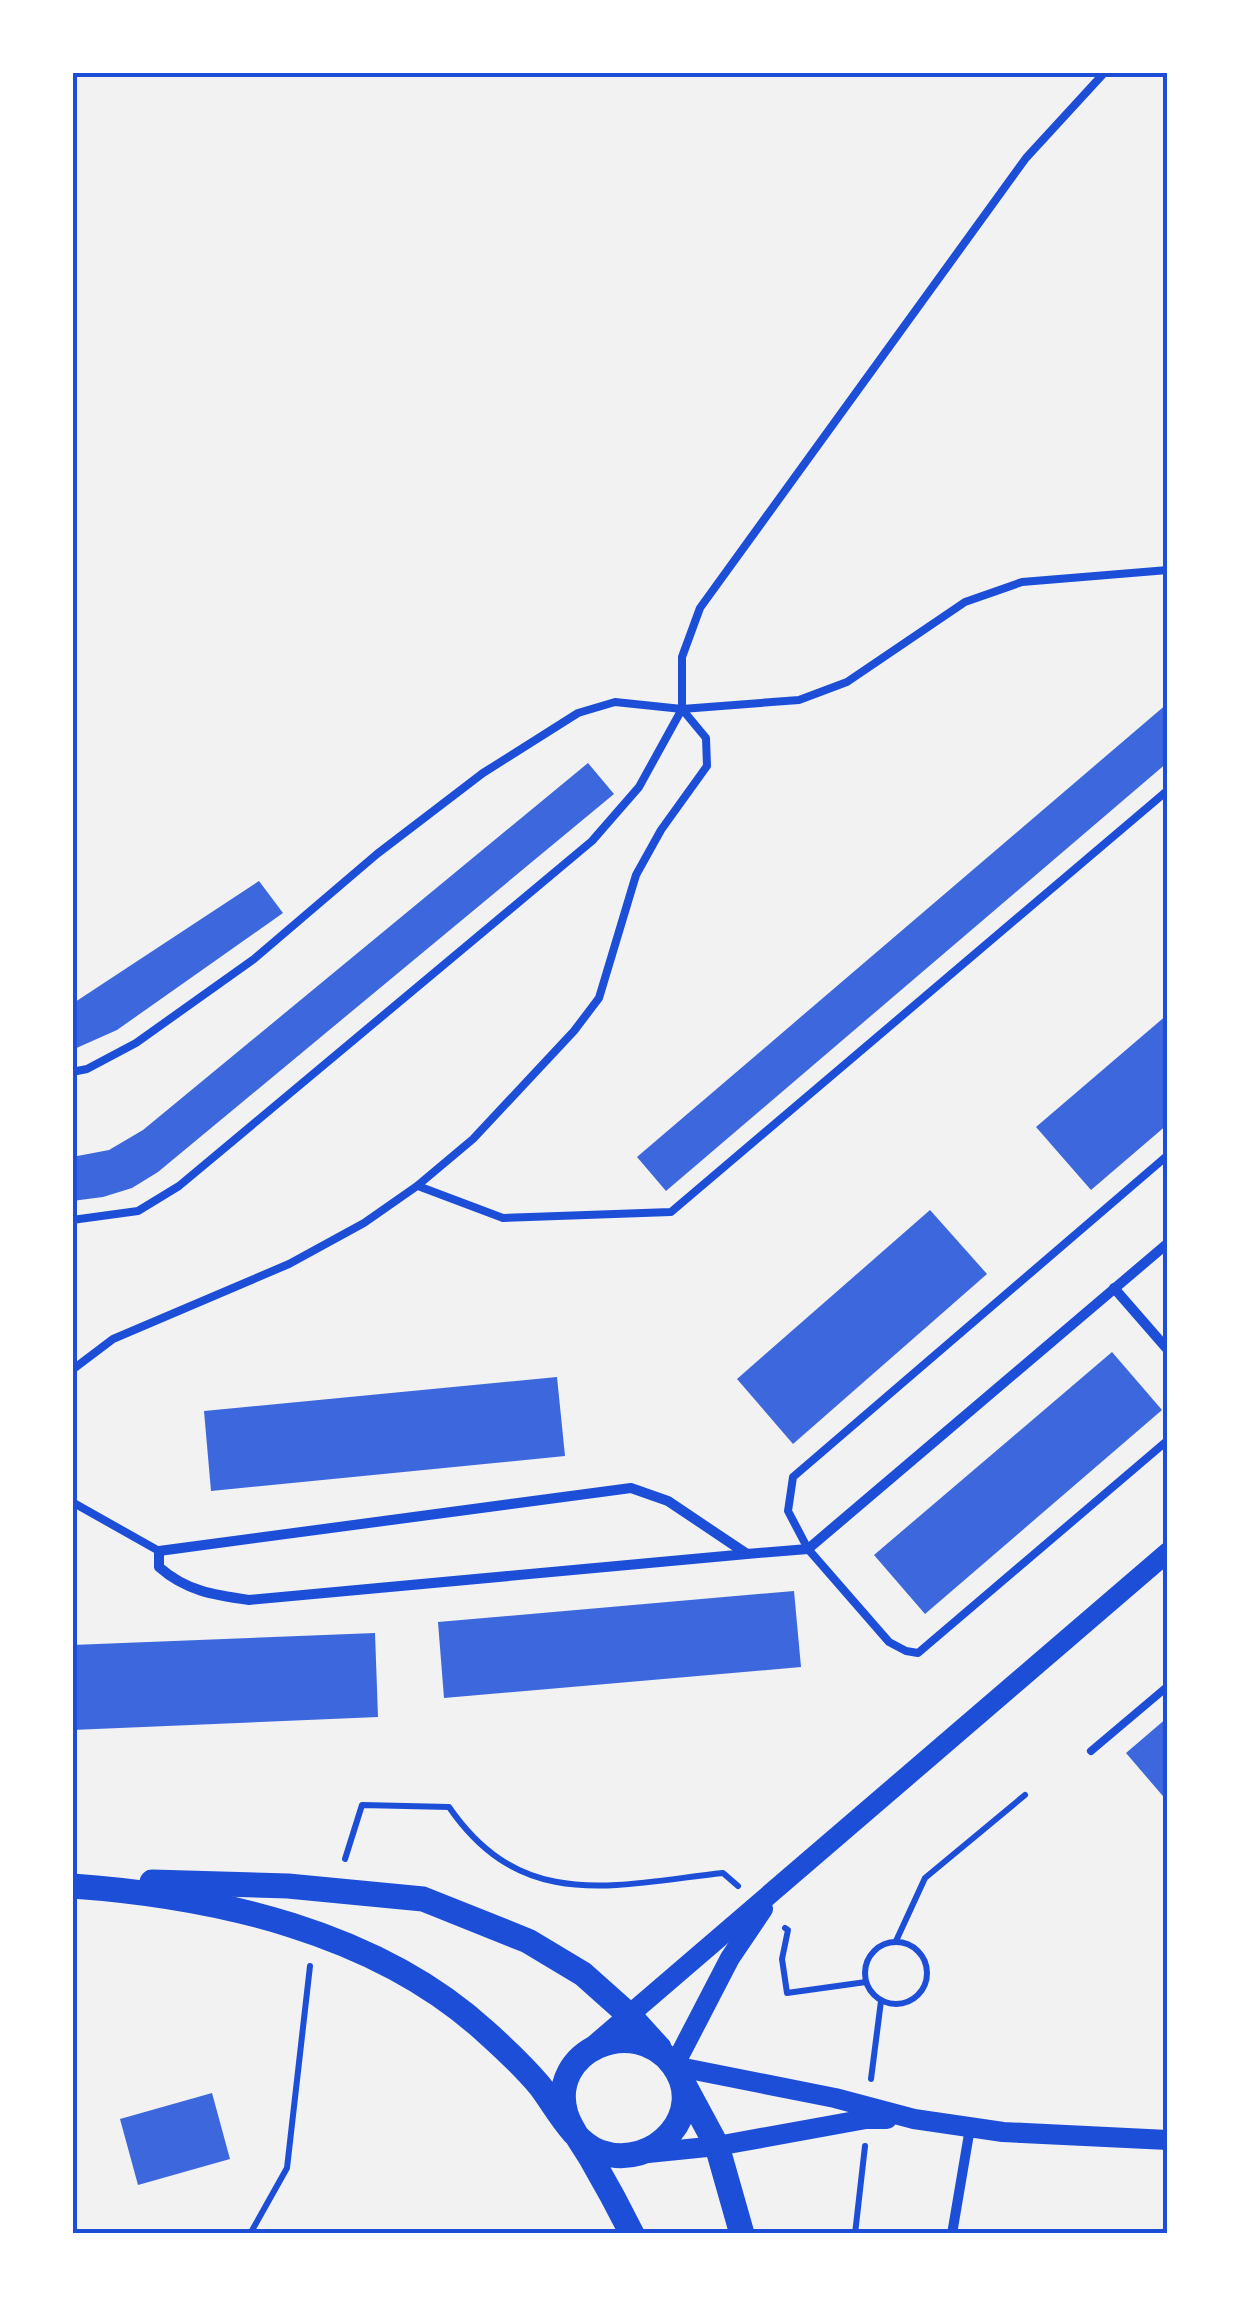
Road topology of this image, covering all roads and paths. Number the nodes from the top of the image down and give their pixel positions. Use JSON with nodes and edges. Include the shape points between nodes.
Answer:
{"nodes":[{"id":1,"x":1104,"y":72,"type":"edge"},
{"id":2,"x":1168,"y":570,"type":"edge"},
{"id":3,"x":682,"y":708,"type":"junction"},
{"id":4,"x":1168,"y":790,"type":"edge"},
{"id":5,"x":72,"y":1072,"type":"edge"},
{"id":6,"x":1168,"y":1154,"type":"edge"},
{"id":7,"x":417,"y":1186,"type":"junction"},
{"id":8,"x":72,"y":1220,"type":"edge"},
{"id":9,"x":1168,"y":1242,"type":"edge"},
{"id":10,"x":1114,"y":1288,"type":"junction"},
{"id":11,"x":1168,"y":1350,"type":"edge"},
{"id":12,"x":72,"y":1370,"type":"edge"},
{"id":13,"x":1168,"y":1440,"type":"edge"},
{"id":14,"x":72,"y":1502,"type":"edge"},
{"id":15,"x":808,"y":1549,"type":"junction"},
{"id":16,"x":158,"y":1551,"type":"junction"},
{"id":17,"x":1168,"y":1552,"type":"edge"},
{"id":18,"x":748,"y":1554,"type":"junction"},
{"id":19,"x":1168,"y":1686,"type":"edge"},
{"id":20,"x":1091,"y":1751,"type":"dead end"},
{"id":21,"x":1025,"y":1795,"type":"dead end"},
{"id":22,"x":72,"y":1885,"type":"edge"},
{"id":23,"x":335,"y":1891,"type":"junction"},
{"id":24,"x":761,"y":1906,"type":"junction"},
{"id":25,"x":320,"y":1937,"type":"junction"},
{"id":26,"x":896,"y":1941,"type":"junction"},
{"id":27,"x":292,"y":1961,"type":"dead end"},
{"id":28,"x":310,"y":1967,"type":"junction"},
{"id":29,"x":324,"y":1974,"type":"dead end"},
{"id":30,"x":866,"y":1982,"type":"junction"},
{"id":31,"x":629,"y":2015,"type":"junction"},
{"id":32,"x":591,"y":2048,"type":"junction"},
{"id":33,"x":674,"y":2066,"type":"junction"},
{"id":34,"x":914,"y":2119,"type":"junction"},
{"id":35,"x":971,"y":2127,"type":"junction"},
{"id":36,"x":576,"y":2133,"type":"junction"},
{"id":37,"x":1168,"y":2140,"type":"edge"},
{"id":38,"x":717,"y":2146,"type":"junction"},
{"id":39,"x":648,"y":2153,"type":"junction"},
{"id":40,"x":250,"y":2234,"type":"edge"},
{"id":41,"x":632,"y":2234,"type":"edge"},
{"id":42,"x":742,"y":2234,"type":"edge"},
{"id":43,"x":952,"y":2234,"type":"edge"}],
"edges":[{"from":1,"to":3,"type":"lane","via":[[1026,158],[700,608],[682,657]]},
{"from":2,"to":3,"type":"lane","via":[[1022,582],[965,602],[847,682],[798,700]]},
{"from":3,"to":5,"type":"lane","via":[[615,702],[578,713],[482,774],[377,854],[254,960],[136,1043]]},
{"from":3,"to":7,"type":"lane","via":[[706,738],[707,766],[636,875],[599,998],[472,1140]]},
{"from":3,"to":8,"type":"lane","via":[[639,787],[592,841],[180,1186],[138,1211]]},
{"from":4,"to":7,"type":"lane","via":[[671,1212],[503,1218]]},
{"from":6,"to":15,"type":"lane","via":[[794,1477],[788,1511]]},
{"from":7,"to":12,"type":"lane","via":[[289,1264],[114,1339]]},
{"from":9,"to":10,"type":"street"},
{"from":10,"to":11,"type":"street"},
{"from":10,"to":15,"type":"street"},
{"from":13,"to":15,"type":"lane","via":[[918,1653],[889,1642]]},
{"from":14,"to":16,"type":"lane"},
{"from":15,"to":18,"type":"street"},
{"from":16,"to":18,"type":"street","via":[[631,1488],[668,1501]]},
{"from":16,"to":18,"type":"street","via":[[159,1567],[176,1583],[249,1600]]},
{"from":17,"to":24,"type":"main road"},
{"from":19,"to":20,"type":"lane"},
{"from":21,"to":26,"type":"path","via":[[925,1878]]},
{"from":22,"to":23,"type":"main road","via":[[182,1881]]},
{"from":22,"to":25,"type":"main road","via":[[152,1892],[262,1915]]},
{"from":23,"to":24,"type":"path","via":[[362,1805],[449,1807],[470,1838],[509,1868],[589,1888],[723,1873]]},
{"from":23,"to":31,"type":"main road","via":[[423,1900],[528,1941],[584,1974]]},
{"from":24,"to":30,"type":"path","via":[[788,1930],[782,1959],[787,1993]]},
{"from":24,"to":31,"type":"main road"},
{"from":24,"to":33,"type":"main road"},
{"from":25,"to":28,"type":"path"},
{"from":25,"to":36,"type":"main road","via":[[424,1985],[484,2030]]},
{"from":26,"to":30,"type":"path","via":[[868,1958]]},
{"from":26,"to":30,"type":"path","via":[[925,1960],[928,1974],[917,1997],[881,2001]]},
{"from":27,"to":28,"type":"path"},
{"from":28,"to":29,"type":"path"},
{"from":28,"to":40,"type":"path","via":[[287,2168]]},
{"from":31,"to":32,"type":"main road"},
{"from":31,"to":33,"type":"main road"},
{"from":32,"to":33,"type":"main road","via":[[622,2038],[649,2044]]},
{"from":32,"to":36,"type":"main road","via":[[564,2088]]},
{"from":33,"to":34,"type":"main road"},
{"from":33,"to":38,"type":"main road"},
{"from":33,"to":39,"type":"main road","via":[[683,2092],[681,2115]]},
{"from":34,"to":35,"type":"main road"},
{"from":34,"to":38,"type":"main road","via":[[866,2118]]},
{"from":35,"to":37,"type":"main road"},
{"from":35,"to":43,"type":"street"},
{"from":36,"to":39,"type":"main road","via":[[595,2151],[620,2158]]},
{"from":36,"to":41,"type":"main road"},
{"from":38,"to":39,"type":"main road"},
{"from":38,"to":42,"type":"main road"}]}
